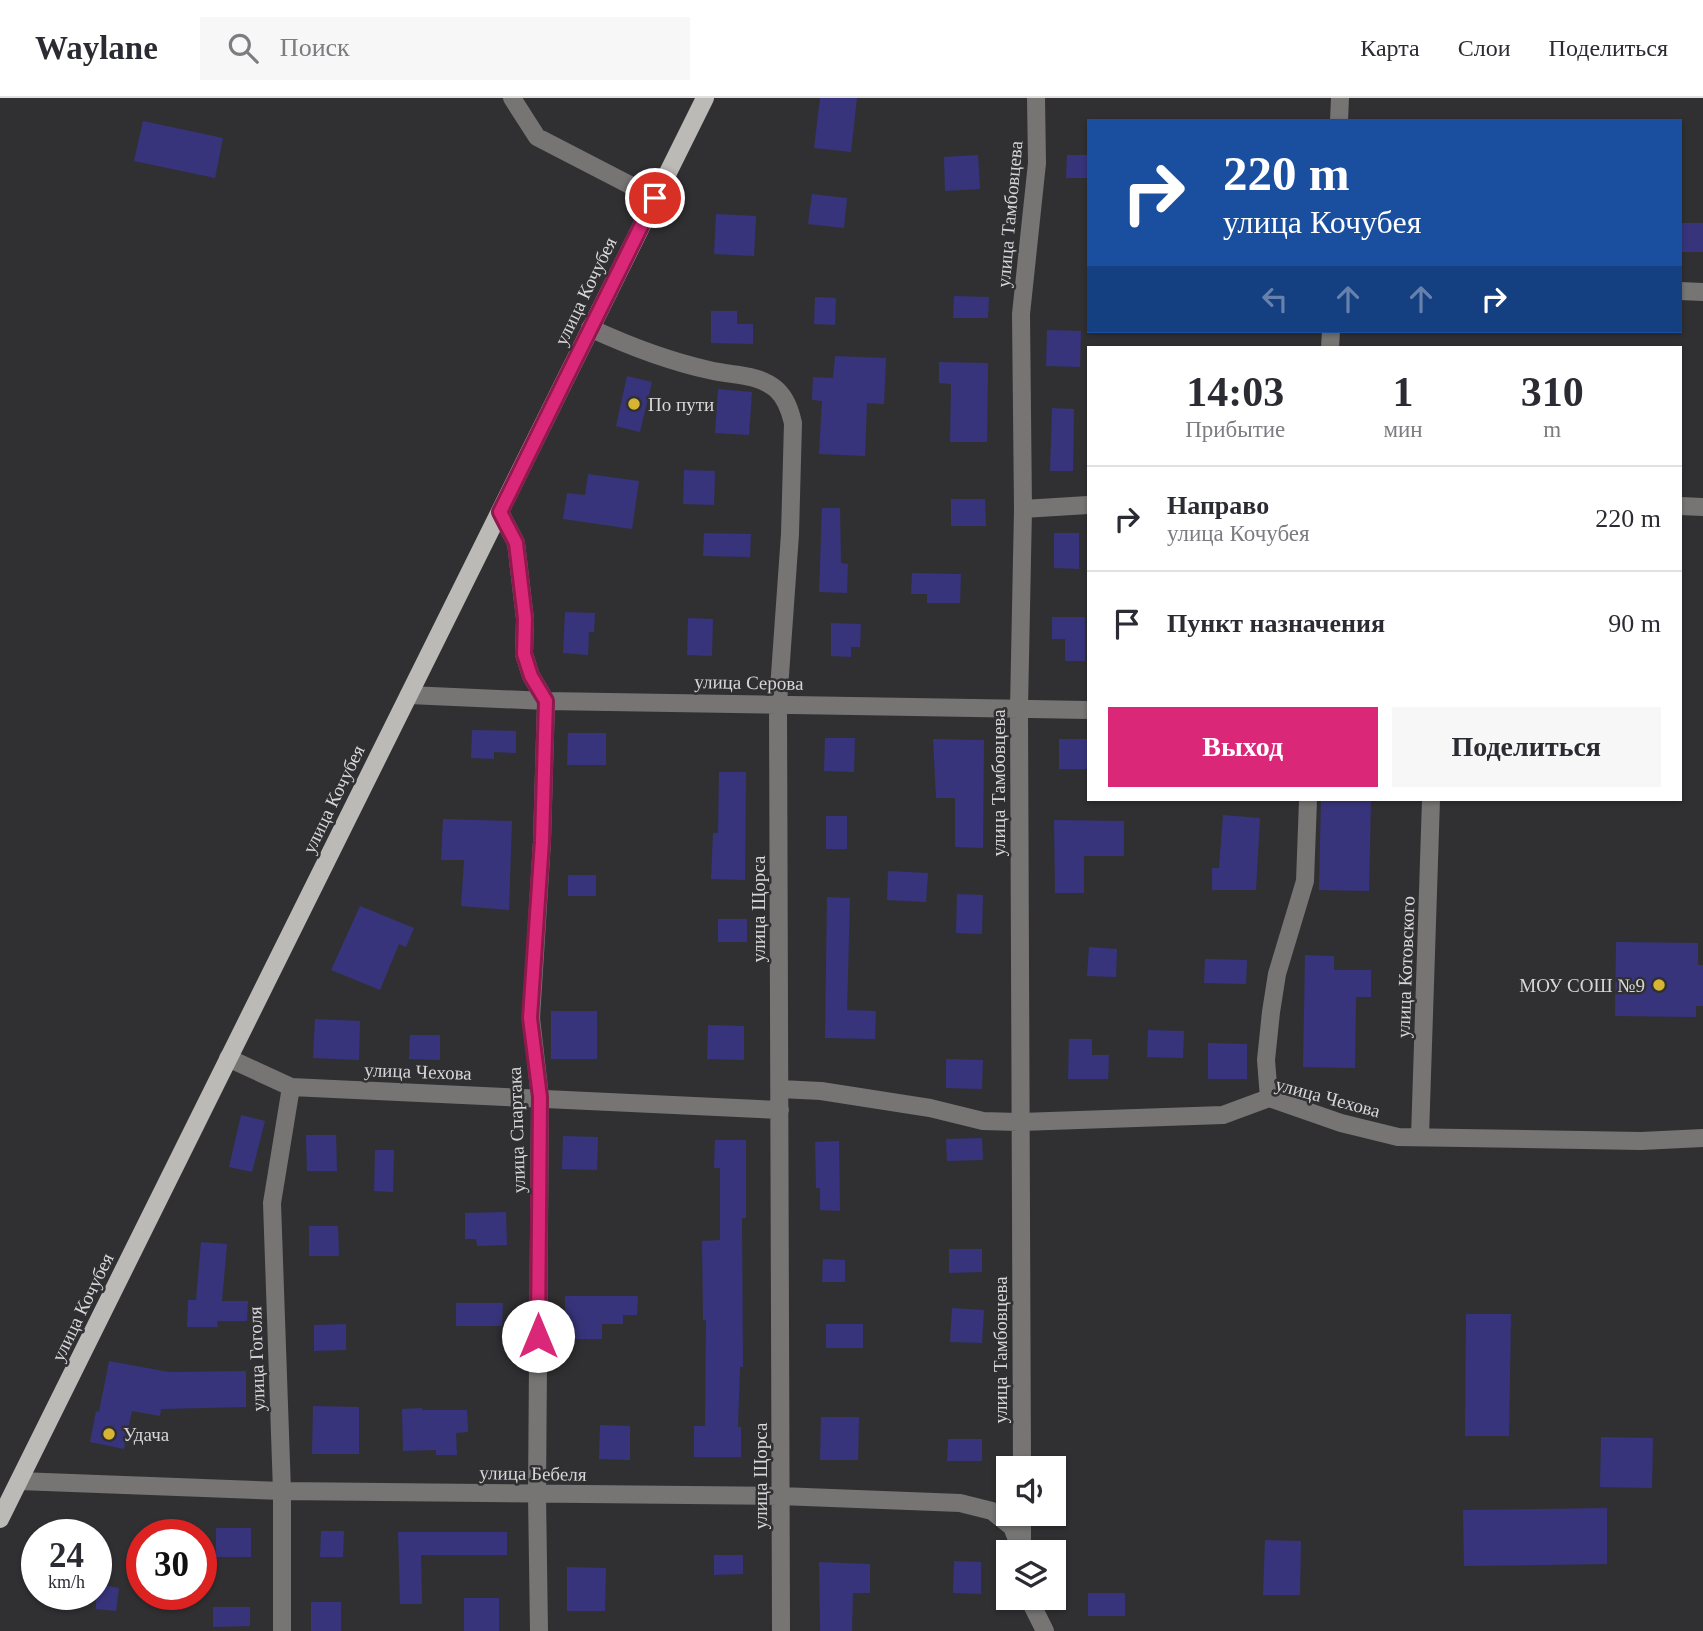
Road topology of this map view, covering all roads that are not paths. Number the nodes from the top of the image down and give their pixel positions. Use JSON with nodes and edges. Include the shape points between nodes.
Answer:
{"nodes":[{"id":1,"x":512,"y":98,"type":"edge"},
{"id":2,"x":705,"y":98,"type":"edge"},
{"id":3,"x":1036,"y":98,"type":"edge"},
{"id":4,"x":1340,"y":98,"type":"edge"},
{"id":5,"x":1339,"y":119,"type":"edge"},
{"id":6,"x":655,"y":198,"type":"junction"},
{"id":7,"x":1682,"y":291,"type":"edge"},
{"id":8,"x":1703,"y":292,"type":"edge"},
{"id":9,"x":590,"y":328,"type":"junction"},
{"id":10,"x":1087,"y":505,"type":"edge"},
{"id":11,"x":1682,"y":506,"type":"edge"},
{"id":12,"x":1703,"y":507,"type":"edge"},
{"id":13,"x":1023,"y":509,"type":"junction"},
{"id":14,"x":500,"y":512,"type":"junction"},
{"id":15,"x":409,"y":695,"type":"junction"},
{"id":16,"x":546,"y":701,"type":"junction"},
{"id":17,"x":778,"y":703,"type":"junction"},
{"id":18,"x":1019,"y":708,"type":"junction"},
{"id":19,"x":1087,"y":710,"type":"edge"},
{"id":20,"x":1308,"y":801,"type":"edge"},
{"id":21,"x":1431,"y":801,"type":"edge"},
{"id":22,"x":229,"y":1058,"type":"junction"},
{"id":23,"x":291,"y":1087,"type":"junction"},
{"id":24,"x":780,"y":1089,"type":"junction"},
{"id":25,"x":540,"y":1097,"type":"junction"},
{"id":26,"x":1269,"y":1098,"type":"junction"},
{"id":27,"x":780,"y":1110,"type":"junction"},
{"id":28,"x":1020,"y":1122,"type":"junction"},
{"id":29,"x":1420,"y":1136,"type":"junction"},
{"id":30,"x":1703,"y":1138,"type":"edge"},
{"id":31,"x":1022,"y":1456,"type":"edge"},
{"id":32,"x":19,"y":1481,"type":"junction"},
{"id":33,"x":282,"y":1490,"type":"junction"},
{"id":34,"x":537,"y":1495,"type":"junction"},
{"id":35,"x":780,"y":1496,"type":"junction"},
{"id":36,"x":0,"y":1519,"type":"edge"},
{"id":37,"x":1017,"y":1540,"type":"edge"},
{"id":38,"x":1032,"y":1610,"type":"edge"},
{"id":39,"x":1036,"y":1610,"type":"edge"},
{"id":40,"x":282,"y":1631,"type":"edge"},
{"id":41,"x":540,"y":1631,"type":"edge"},
{"id":42,"x":782,"y":1631,"type":"edge"},
{"id":43,"x":1032,"y":1631,"type":"edge"},
{"id":44,"x":1045,"y":1631,"type":"edge"}],
"edges":[{"from":1,"to":6,"type":"street","via":[[537,137]]},
{"from":2,"to":6,"type":"main road","name":"улица Кочубея"},
{"from":3,"to":13,"type":"street","name":"улица Тамбовцева","via":[[1037,163],[1021,314]]},
{"from":4,"to":5,"type":"street"},
{"from":6,"to":9,"type":"main road","name":"улица Кочубея"},
{"from":7,"to":8,"type":"street"},
{"from":9,"to":14,"type":"main road","name":"улица Кочубея"},
{"from":9,"to":17,"type":"street","name":"улица Щорса","via":[[682,363],[756,377],[777,390],[788,405],[793,451]]},
{"from":10,"to":13,"type":"street"},
{"from":11,"to":12,"type":"street"},
{"from":13,"to":18,"type":"street","name":"улица Тамбовцева"},
{"from":14,"to":15,"type":"main road","name":"улица Кочубея"},
{"from":14,"to":16,"type":"street","via":[[516,543],[525,619],[524,654]]},
{"from":15,"to":16,"type":"street","name":"улица Серова"},
{"from":15,"to":22,"type":"main road","name":"улица Кочубея"},
{"from":16,"to":17,"type":"street","name":"улица Серова"},
{"from":16,"to":25,"type":"street","name":"улица Спартака","via":[[530,1018]]},
{"from":17,"to":18,"type":"street","name":"улица Серова"},
{"from":17,"to":24,"type":"street","name":"улица Щорса"},
{"from":18,"to":19,"type":"street","name":"улица Серова"},
{"from":18,"to":28,"type":"street","name":"улица Тамбовцева"},
{"from":20,"to":26,"type":"street","via":[[1306,881],[1277,974],[1271,1012],[1266,1060]]},
{"from":21,"to":29,"type":"street","name":"улица Котовского"},
{"from":22,"to":23,"type":"street","name":"улица Чехова"},
{"from":22,"to":32,"type":"main road","name":"улица Кочубея"},
{"from":23,"to":25,"type":"street","name":"улица Чехова"},
{"from":23,"to":33,"type":"street","name":"улица Гоголя","via":[[272,1203]]},
{"from":24,"to":27,"type":"street","name":"улица Щорса"},
{"from":24,"to":28,"type":"street","name":"улица Чехова","via":[[930,1108],[983,1121]]},
{"from":25,"to":27,"type":"street","name":"улица Чехова"},
{"from":25,"to":34,"type":"street","name":"улица Спартака"},
{"from":26,"to":28,"type":"street","name":"улица Чехова","via":[[1223,1115]]},
{"from":26,"to":29,"type":"street","name":"улица Чехова","via":[[1372,1131]]},
{"from":27,"to":35,"type":"street","name":"улица Щорса"},
{"from":28,"to":31,"type":"street","name":"улица Тамбовцева"},
{"from":29,"to":30,"type":"street","name":"улица Чехова"},
{"from":32,"to":33,"type":"street","name":"улица Бебеля"},
{"from":32,"to":36,"type":"main road","name":"улица Кочубея"},
{"from":33,"to":34,"type":"street","name":"улица Бебеля"},
{"from":33,"to":40,"type":"street","name":"улица Гоголя"},
{"from":34,"to":35,"type":"street","name":"улица Бебеля"},
{"from":34,"to":41,"type":"street","name":"улица Спартака"},
{"from":35,"to":37,"type":"street","name":"улица Бебеля","via":[[960,1503],[992,1511],[1012,1527]]},
{"from":35,"to":42,"type":"street","name":"улица Щорса"},
{"from":38,"to":43,"type":"street"},
{"from":39,"to":44,"type":"street"}]}
